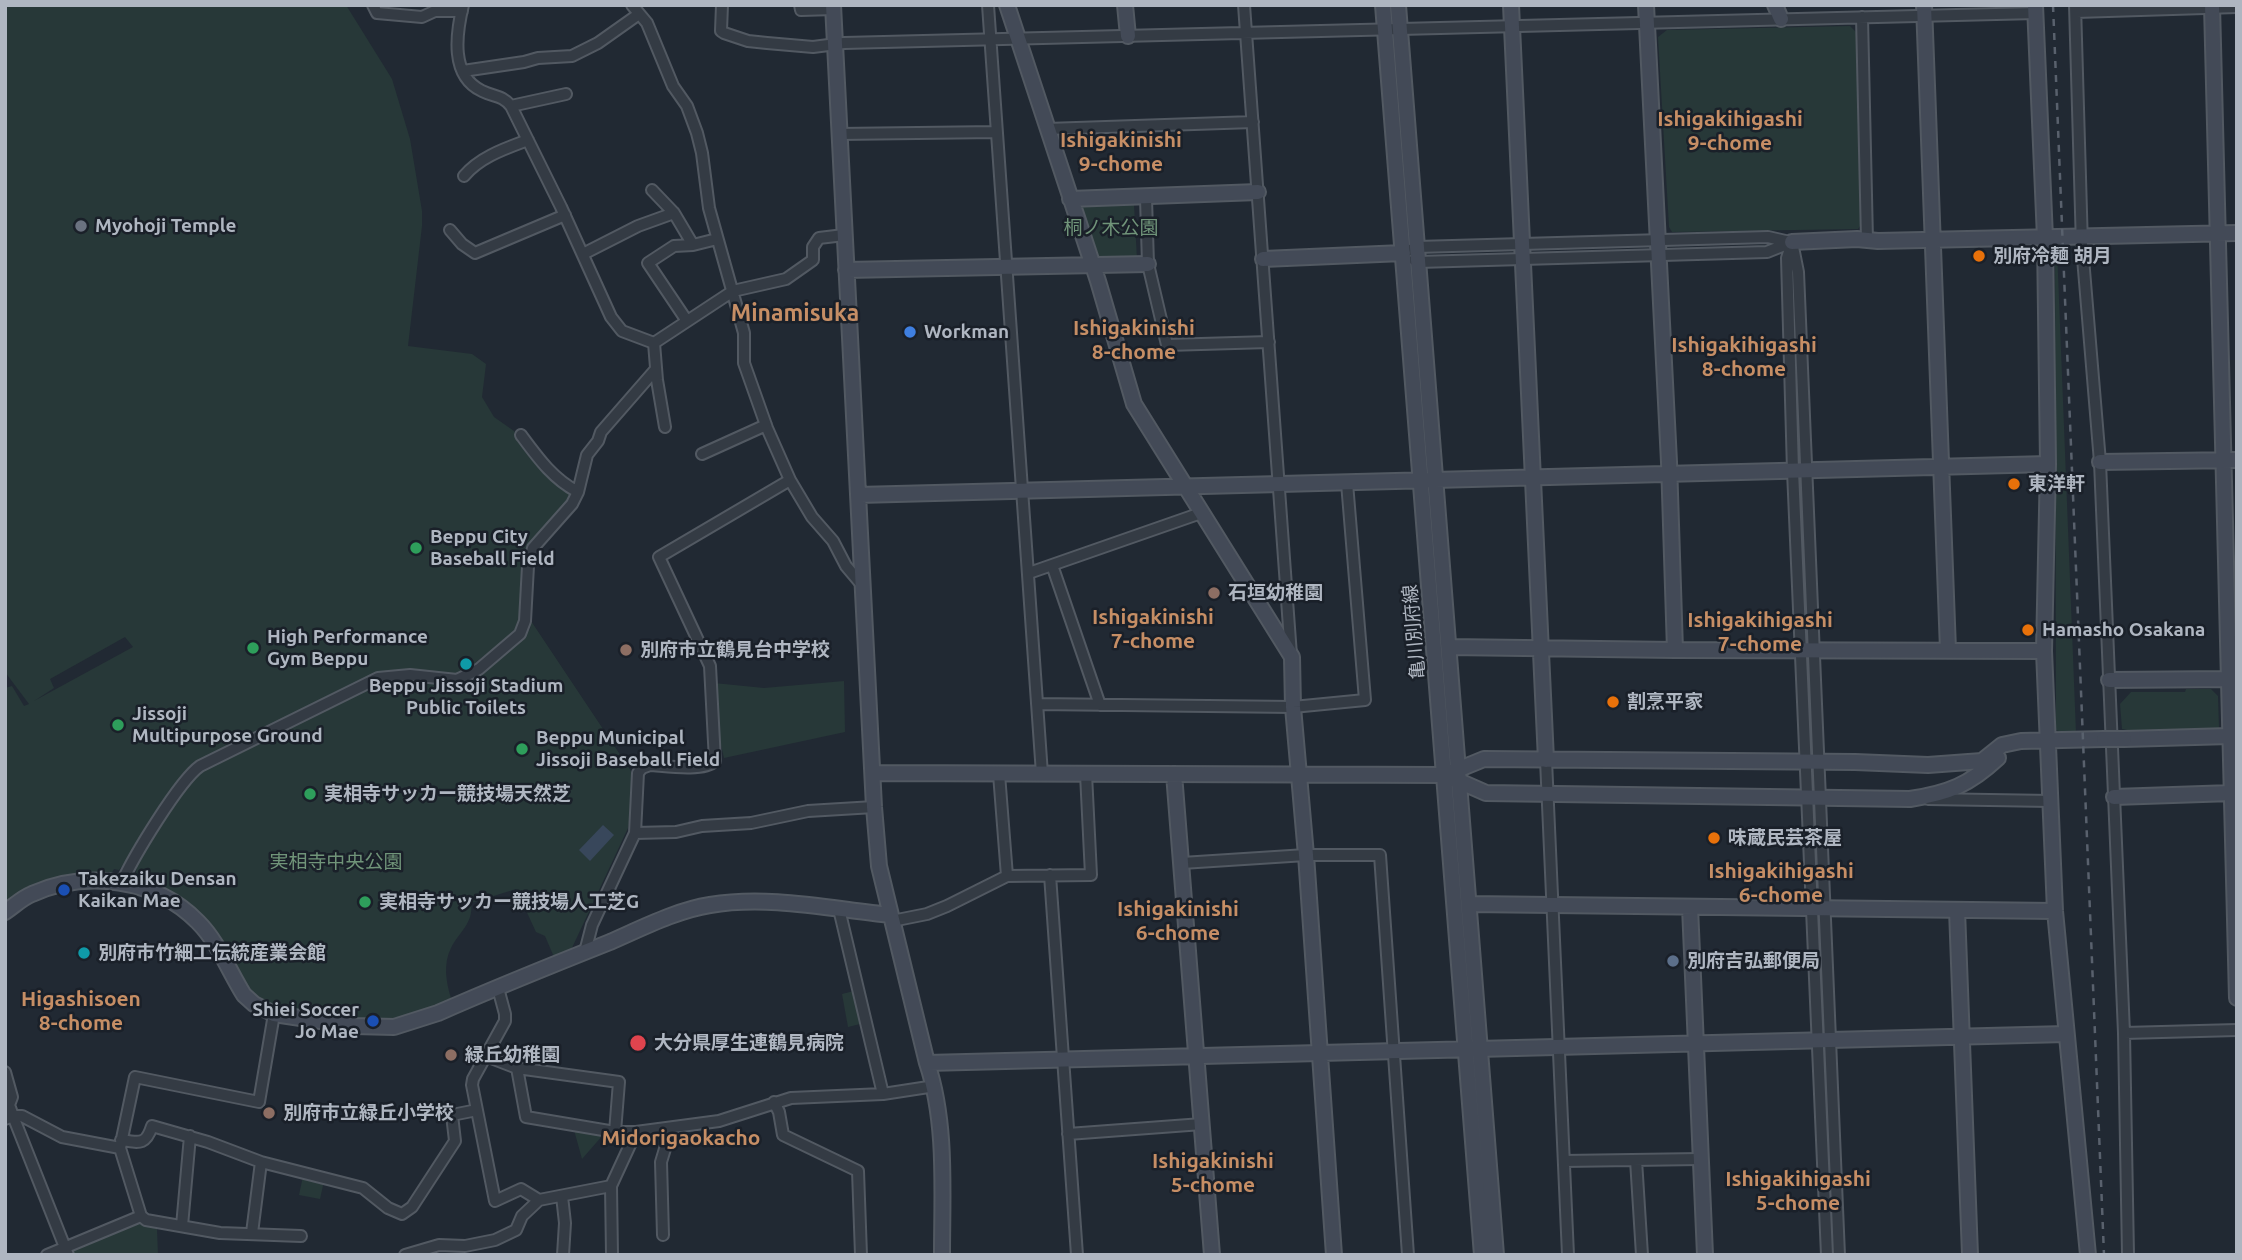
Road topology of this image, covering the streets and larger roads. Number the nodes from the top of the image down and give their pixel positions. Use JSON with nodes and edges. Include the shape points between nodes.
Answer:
{"nodes":[{"id":1,"x":373,"y":5,"type":"edge"},
{"id":2,"x":722,"y":5,"type":"edge"},
{"id":3,"x":800,"y":5,"type":"edge"},
{"id":4,"x":988,"y":5,"type":"edge"},
{"id":5,"x":1007,"y":5,"type":"edge"},
{"id":6,"x":1125,"y":5,"type":"edge"},
{"id":7,"x":1244,"y":5,"type":"edge"},
{"id":8,"x":1383,"y":5,"type":"edge"},
{"id":9,"x":1398,"y":5,"type":"edge"},
{"id":10,"x":1511,"y":5,"type":"edge"},
{"id":11,"x":1646,"y":5,"type":"edge"},
{"id":12,"x":1775,"y":5,"type":"edge"},
{"id":13,"x":1787,"y":5,"type":"edge"},
{"id":14,"x":2212,"y":6,"type":"edge"},
{"id":15,"x":834,"y":7,"type":"edge"},
{"id":16,"x":2237,"y":7,"type":"edge"},
{"id":17,"x":463,"y":8,"type":"edge"},
{"id":18,"x":2035,"y":9,"type":"edge"},
{"id":19,"x":2076,"y":9,"type":"edge"},
{"id":20,"x":636,"y":10,"type":"edge"},
{"id":21,"x":1925,"y":10,"type":"edge"},
{"id":22,"x":1862,"y":17,"type":"junction"},
{"id":23,"x":1781,"y":19,"type":"junction"},
{"id":24,"x":1647,"y":23,"type":"junction"},
{"id":25,"x":1512,"y":26,"type":"junction"},
{"id":26,"x":1392,"y":29,"type":"junction"},
{"id":27,"x":1246,"y":33,"type":"junction"},
{"id":28,"x":1128,"y":36,"type":"junction"},
{"id":29,"x":1018,"y":38,"type":"junction"},
{"id":30,"x":991,"y":39,"type":"junction"},
{"id":31,"x":835,"y":43,"type":"junction"},
{"id":32,"x":463,"y":71,"type":"junction"},
{"id":33,"x":566,"y":94,"type":"dead end"},
{"id":34,"x":511,"y":106,"type":"junction"},
{"id":35,"x":1253,"y":122,"type":"junction"},
{"id":36,"x":1047,"y":129,"type":"junction"},
{"id":37,"x":996,"y":132,"type":"junction"},
{"id":38,"x":839,"y":134,"type":"junction"},
{"id":39,"x":527,"y":141,"type":"junction"},
{"id":40,"x":464,"y":176,"type":"dead end"},
{"id":41,"x":652,"y":190,"type":"dead end"},
{"id":42,"x":1258,"y":192,"type":"junction"},
{"id":43,"x":1146,"y":198,"type":"junction"},
{"id":44,"x":1070,"y":199,"type":"junction"},
{"id":45,"x":674,"y":213,"type":"junction"},
{"id":46,"x":565,"y":215,"type":"junction"},
{"id":47,"x":450,"y":230,"type":"dead end"},
{"id":48,"x":2218,"y":233,"type":"junction"},
{"id":49,"x":2237,"y":233,"type":"edge"},
{"id":50,"x":844,"y":234,"type":"junction"},
{"id":51,"x":2082,"y":237,"type":"junction"},
{"id":52,"x":2045,"y":238,"type":"junction"},
{"id":53,"x":717,"y":239,"type":"junction"},
{"id":54,"x":1867,"y":240,"type":"junction"},
{"id":55,"x":1933,"y":240,"type":"junction"},
{"id":56,"x":1792,"y":242,"type":"junction"},
{"id":57,"x":694,"y":245,"type":"junction"},
{"id":58,"x":1417,"y":247,"type":"junction"},
{"id":59,"x":1657,"y":248,"type":"junction"},
{"id":60,"x":1523,"y":252,"type":"junction"},
{"id":61,"x":1403,"y":253,"type":"junction"},
{"id":62,"x":583,"y":254,"type":"junction"},
{"id":63,"x":1263,"y":258,"type":"junction"},
{"id":64,"x":1418,"y":262,"type":"junction"},
{"id":65,"x":1148,"y":264,"type":"junction"},
{"id":66,"x":1093,"y":265,"type":"junction"},
{"id":67,"x":1006,"y":267,"type":"junction"},
{"id":68,"x":846,"y":270,"type":"junction"},
{"id":69,"x":733,"y":291,"type":"junction"},
{"id":70,"x":687,"y":321,"type":"junction"},
{"id":71,"x":1269,"y":342,"type":"junction"},
{"id":72,"x":654,"y":343,"type":"junction"},
{"id":73,"x":656,"y":369,"type":"junction"},
{"id":74,"x":766,"y":425,"type":"junction"},
{"id":75,"x":665,"y":426,"type":"dead end"},
{"id":76,"x":522,"y":435,"type":"dead end"},
{"id":77,"x":702,"y":454,"type":"dead end"},
{"id":78,"x":2230,"y":460,"type":"edge"},
{"id":79,"x":2100,"y":462,"type":"junction"},
{"id":80,"x":2048,"y":464,"type":"junction"},
{"id":81,"x":1941,"y":467,"type":"junction"},
{"id":82,"x":1800,"y":471,"type":"junction"},
{"id":83,"x":1669,"y":475,"type":"junction"},
{"id":84,"x":1533,"y":478,"type":"junction"},
{"id":85,"x":790,"y":480,"type":"junction"},
{"id":86,"x":1428,"y":481,"type":"junction"},
{"id":87,"x":1347,"y":483,"type":"junction"},
{"id":88,"x":1279,"y":485,"type":"junction"},
{"id":89,"x":1185,"y":487,"type":"junction"},
{"id":90,"x":578,"y":492,"type":"junction"},
{"id":91,"x":1023,"y":492,"type":"junction"},
{"id":92,"x":858,"y":495,"type":"junction"},
{"id":93,"x":1201,"y":513,"type":"junction"},
{"id":94,"x":1052,"y":565,"type":"junction"},
{"id":95,"x":1029,"y":573,"type":"junction"},
{"id":96,"x":862,"y":585,"type":"junction"},
{"id":97,"x":1449,"y":647,"type":"junction"},
{"id":98,"x":1541,"y":648,"type":"junction"},
{"id":99,"x":1675,"y":650,"type":"junction"},
{"id":100,"x":1948,"y":650,"type":"junction"},
{"id":101,"x":1808,"y":651,"type":"junction"},
{"id":102,"x":2044,"y":651,"type":"junction"},
{"id":103,"x":1292,"y":657,"type":"junction"},
{"id":104,"x":2109,"y":680,"type":"junction"},
{"id":105,"x":2232,"y":686,"type":"edge"},
{"id":106,"x":1037,"y":704,"type":"junction"},
{"id":107,"x":1100,"y":705,"type":"junction"},
{"id":108,"x":1293,"y":707,"type":"junction"},
{"id":109,"x":2230,"y":736,"type":"junction"},
{"id":110,"x":2048,"y":740,"type":"junction"},
{"id":111,"x":2014,"y":742,"type":"junction"},
{"id":112,"x":1546,"y":760,"type":"junction"},
{"id":113,"x":1812,"y":762,"type":"junction"},
{"id":114,"x":873,"y":774,"type":"junction"},
{"id":115,"x":999,"y":774,"type":"junction"},
{"id":116,"x":1042,"y":774,"type":"junction"},
{"id":117,"x":1086,"y":774,"type":"junction"},
{"id":118,"x":1174,"y":774,"type":"junction"},
{"id":119,"x":1299,"y":775,"type":"junction"},
{"id":120,"x":1454,"y":775,"type":"junction"},
{"id":121,"x":2233,"y":784,"type":"edge"},
{"id":122,"x":1548,"y":794,"type":"junction"},
{"id":123,"x":1814,"y":797,"type":"junction"},
{"id":124,"x":2114,"y":797,"type":"junction"},
{"id":125,"x":1910,"y":799,"type":"junction"},
{"id":126,"x":2051,"y":801,"type":"junction"},
{"id":127,"x":874,"y":807,"type":"junction"},
{"id":128,"x":635,"y":833,"type":"junction"},
{"id":129,"x":1306,"y":855,"type":"junction"},
{"id":130,"x":1182,"y":863,"type":"junction"},
{"id":131,"x":1050,"y":875,"type":"junction"},
{"id":132,"x":1007,"y":876,"type":"junction"},
{"id":133,"x":122,"y":882,"type":"junction"},
{"id":134,"x":1469,"y":904,"type":"junction"},
{"id":135,"x":1553,"y":905,"type":"junction"},
{"id":136,"x":1690,"y":907,"type":"junction"},
{"id":137,"x":839,"y":909,"type":"junction"},
{"id":138,"x":1819,"y":909,"type":"junction"},
{"id":139,"x":1957,"y":910,"type":"junction"},
{"id":140,"x":2055,"y":911,"type":"junction"},
{"id":141,"x":5,"y":912,"type":"edge"},
{"id":142,"x":891,"y":918,"type":"junction"},
{"id":143,"x":585,"y":952,"type":"junction"},
{"id":144,"x":498,"y":988,"type":"junction"},
{"id":145,"x":2237,"y":998,"type":"edge"},
{"id":146,"x":274,"y":1014,"type":"junction"},
{"id":147,"x":2237,"y":1030,"type":"edge"},
{"id":148,"x":2124,"y":1033,"type":"junction"},
{"id":149,"x":2066,"y":1034,"type":"junction"},
{"id":150,"x":1962,"y":1037,"type":"junction"},
{"id":151,"x":1824,"y":1040,"type":"junction"},
{"id":152,"x":1695,"y":1043,"type":"junction"},
{"id":153,"x":1558,"y":1046,"type":"junction"},
{"id":154,"x":1473,"y":1048,"type":"junction"},
{"id":155,"x":1394,"y":1050,"type":"junction"},
{"id":156,"x":1320,"y":1052,"type":"junction"},
{"id":157,"x":1196,"y":1055,"type":"junction"},
{"id":158,"x":486,"y":1056,"type":"junction"},
{"id":159,"x":1062,"y":1058,"type":"junction"},
{"id":160,"x":927,"y":1063,"type":"junction"},
{"id":161,"x":517,"y":1068,"type":"junction"},
{"id":162,"x":5,"y":1072,"type":"edge"},
{"id":163,"x":935,"y":1086,"type":"junction"},
{"id":164,"x":884,"y":1094,"type":"junction"},
{"id":165,"x":774,"y":1102,"type":"junction"},
{"id":166,"x":477,"y":1110,"type":"junction"},
{"id":167,"x":8,"y":1111,"type":"edge"},
{"id":168,"x":1202,"y":1124,"type":"junction"},
{"id":169,"x":671,"y":1129,"type":"junction"},
{"id":170,"x":615,"y":1132,"type":"junction"},
{"id":171,"x":636,"y":1132,"type":"junction"},
{"id":172,"x":1068,"y":1134,"type":"junction"},
{"id":173,"x":190,"y":1136,"type":"junction"},
{"id":174,"x":121,"y":1144,"type":"junction"},
{"id":175,"x":1700,"y":1159,"type":"junction"},
{"id":176,"x":1636,"y":1160,"type":"junction"},
{"id":177,"x":1564,"y":1161,"type":"junction"},
{"id":178,"x":261,"y":1162,"type":"junction"},
{"id":179,"x":611,"y":1186,"type":"junction"},
{"id":180,"x":562,"y":1196,"type":"junction"},
{"id":181,"x":539,"y":1200,"type":"junction"},
{"id":182,"x":141,"y":1216,"type":"junction"},
{"id":183,"x":182,"y":1226,"type":"junction"},
{"id":184,"x":251,"y":1233,"type":"junction"},
{"id":185,"x":663,"y":1235,"type":"dead end"},
{"id":186,"x":301,"y":1236,"type":"dead end"},
{"id":187,"x":67,"y":1251,"type":"edge"},
{"id":188,"x":465,"y":1251,"type":"edge"},
{"id":189,"x":47,"y":1255,"type":"edge"},
{"id":190,"x":405,"y":1255,"type":"edge"},
{"id":191,"x":563,"y":1255,"type":"edge"},
{"id":192,"x":612,"y":1255,"type":"edge"},
{"id":193,"x":860,"y":1255,"type":"edge"},
{"id":194,"x":943,"y":1255,"type":"edge"},
{"id":195,"x":1077,"y":1255,"type":"edge"},
{"id":196,"x":1212,"y":1255,"type":"edge"},
{"id":197,"x":1334,"y":1255,"type":"edge"},
{"id":198,"x":1408,"y":1255,"type":"edge"},
{"id":199,"x":1482,"y":1255,"type":"edge"},
{"id":200,"x":1496,"y":1255,"type":"edge"},
{"id":201,"x":1568,"y":1255,"type":"edge"},
{"id":202,"x":1642,"y":1255,"type":"edge"},
{"id":203,"x":1705,"y":1255,"type":"edge"},
{"id":204,"x":1827,"y":1255,"type":"edge"},
{"id":205,"x":1839,"y":1255,"type":"edge"},
{"id":206,"x":1970,"y":1255,"type":"edge"},
{"id":207,"x":2088,"y":1255,"type":"edge"},
{"id":208,"x":2128,"y":1255,"type":"edge"}],
"edges":[{"from":1,"to":17,"type":"street","via":[[376,13],[422,17]]},
{"from":2,"to":31,"type":"street","via":[[721,31],[748,41],[813,47]]},
{"from":3,"to":15,"type":"street","via":[[801,10]]},
{"from":4,"to":30,"type":"street"},
{"from":5,"to":29,"type":"street"},
{"from":6,"to":28,"type":"street"},
{"from":7,"to":27,"type":"street"},
{"from":8,"to":26,"type":"street","name":"亀川別府線"},
{"from":9,"to":26,"type":"street","name":"亀川別府線"},
{"from":10,"to":25,"type":"street"},
{"from":11,"to":24,"type":"street"},
{"from":12,"to":23,"type":"street"},
{"from":13,"to":23,"type":"street"},
{"from":14,"to":16,"type":"street"},
{"from":14,"to":19,"type":"street"},
{"from":14,"to":48,"type":"street"},
{"from":15,"to":31,"type":"street"},
{"from":17,"to":32,"type":"street","via":[[457,50]]},
{"from":18,"to":21,"type":"street"},
{"from":18,"to":52,"type":"street"},
{"from":19,"to":51,"type":"street"},
{"from":20,"to":32,"type":"street","via":[[598,43],[572,55]]},
{"from":20,"to":53,"type":"street","via":[[647,23],[697,133]]},
{"from":21,"to":22,"type":"street"},
{"from":21,"to":55,"type":"street"},
{"from":22,"to":23,"type":"street"},
{"from":22,"to":54,"type":"street"},
{"from":23,"to":24,"type":"street"},
{"from":24,"to":25,"type":"street"},
{"from":24,"to":59,"type":"street"},
{"from":25,"to":26,"type":"street"},
{"from":25,"to":60,"type":"street"},
{"from":26,"to":27,"type":"street"},
{"from":26,"to":58,"type":"street","name":"亀川別府線"},
{"from":26,"to":61,"type":"street","name":"亀川別府線"},
{"from":27,"to":28,"type":"street"},
{"from":27,"to":35,"type":"street"},
{"from":28,"to":29,"type":"street"},
{"from":29,"to":30,"type":"street"},
{"from":29,"to":36,"type":"street"},
{"from":30,"to":31,"type":"street"},
{"from":30,"to":37,"type":"street"},
{"from":31,"to":38,"type":"street"},
{"from":32,"to":34,"type":"street","via":[[466,80],[482,91],[505,97]]},
{"from":33,"to":34,"type":"street"},
{"from":34,"to":39,"type":"street"},
{"from":35,"to":36,"type":"street"},
{"from":35,"to":42,"type":"street"},
{"from":36,"to":44,"type":"street"},
{"from":37,"to":38,"type":"street"},
{"from":37,"to":67,"type":"street"},
{"from":38,"to":50,"type":"street"},
{"from":39,"to":40,"type":"street","via":[[474,165]]},
{"from":39,"to":46,"type":"street"},
{"from":41,"to":45,"type":"street"},
{"from":42,"to":43,"type":"street"},
{"from":42,"to":63,"type":"street"},
{"from":43,"to":44,"type":"street"},
{"from":43,"to":65,"type":"street"},
{"from":44,"to":66,"type":"street"},
{"from":45,"to":57,"type":"street"},
{"from":45,"to":62,"type":"street"},
{"from":46,"to":47,"type":"street","via":[[475,253]]},
{"from":46,"to":62,"type":"street"},
{"from":48,"to":49,"type":"street"},
{"from":48,"to":51,"type":"street"},
{"from":48,"to":78,"type":"street"},
{"from":50,"to":68,"type":"street"},
{"from":50,"to":69,"type":"street","via":[[819,238],[813,260],[786,279]]},
{"from":51,"to":52,"type":"street"},
{"from":51,"to":79,"type":"street"},
{"from":52,"to":55,"type":"street"},
{"from":52,"to":80,"type":"street"},
{"from":53,"to":57,"type":"street"},
{"from":53,"to":69,"type":"street"},
{"from":54,"to":55,"type":"street"},
{"from":54,"to":56,"type":"street"},
{"from":55,"to":81,"type":"street"},
{"from":56,"to":59,"type":"street","via":[[1768,237]]},
{"from":56,"to":82,"type":"street","via":[[1787,281]]},
{"from":57,"to":70,"type":"street","via":[[674,246],[648,263]]},
{"from":58,"to":60,"type":"street"},
{"from":58,"to":61,"type":"street"},
{"from":58,"to":64,"type":"street","name":"亀川別府線"},
{"from":59,"to":60,"type":"street"},
{"from":59,"to":83,"type":"street"},
{"from":60,"to":64,"type":"street"},
{"from":60,"to":84,"type":"street"},
{"from":61,"to":63,"type":"street"},
{"from":61,"to":64,"type":"street"},
{"from":61,"to":86,"type":"street","name":"亀川別府線"},
{"from":62,"to":72,"type":"street","via":[[616,324],[622,331]]},
{"from":63,"to":71,"type":"street"},
{"from":64,"to":86,"type":"street","name":"亀川別府線"},
{"from":65,"to":66,"type":"street"},
{"from":65,"to":71,"type":"street","via":[[1167,345]]},
{"from":66,"to":67,"type":"street"},
{"from":66,"to":89,"type":"street","via":[[1134,404]]},
{"from":67,"to":68,"type":"street"},
{"from":67,"to":91,"type":"street"},
{"from":68,"to":92,"type":"street"},
{"from":69,"to":70,"type":"street"},
{"from":69,"to":74,"type":"street","via":[[744,333],[744,363]]},
{"from":70,"to":72,"type":"street"},
{"from":71,"to":88,"type":"street"},
{"from":72,"to":73,"type":"street"},
{"from":73,"to":75,"type":"street"},
{"from":73,"to":90,"type":"street","via":[[601,432],[587,455]]},
{"from":74,"to":77,"type":"street"},
{"from":74,"to":85,"type":"street"},
{"from":76,"to":90,"type":"street","via":[[561,483]]},
{"from":78,"to":79,"type":"street"},
{"from":78,"to":105,"type":"street"},
{"from":79,"to":104,"type":"street"},
{"from":80,"to":81,"type":"street"},
{"from":80,"to":102,"type":"street"},
{"from":81,"to":82,"type":"street"},
{"from":81,"to":100,"type":"street"},
{"from":82,"to":83,"type":"street"},
{"from":82,"to":101,"type":"street"},
{"from":83,"to":84,"type":"street"},
{"from":83,"to":99,"type":"street"},
{"from":84,"to":86,"type":"street"},
{"from":84,"to":98,"type":"street"},
{"from":85,"to":96,"type":"street"},
{"from":85,"to":128,"type":"street","via":[[659,557],[710,666],[715,761],[700,767],[642,768]]},
{"from":86,"to":87,"type":"street"},
{"from":86,"to":97,"type":"street","name":"亀川別府線"},
{"from":86,"to":120,"type":"street","name":"亀川別府線"},
{"from":87,"to":88,"type":"street"},
{"from":87,"to":108,"type":"street","via":[[1365,700]]},
{"from":88,"to":89,"type":"street"},
{"from":88,"to":103,"type":"street"},
{"from":89,"to":91,"type":"street"},
{"from":89,"to":93,"type":"street"},
{"from":90,"to":133,"type":"street","via":[[533,548],[525,621],[515,639],[466,677],[450,681],[411,675],[378,678],[200,766],[132,860]]},
{"from":91,"to":92,"type":"street"},
{"from":91,"to":95,"type":"street"},
{"from":92,"to":96,"type":"street"},
{"from":93,"to":94,"type":"street"},
{"from":93,"to":103,"type":"street"},
{"from":94,"to":95,"type":"street"},
{"from":94,"to":107,"type":"street"},
{"from":95,"to":106,"type":"street"},
{"from":96,"to":114,"type":"street"},
{"from":97,"to":98,"type":"street"},
{"from":97,"to":120,"type":"street","name":"亀川別府線"},
{"from":98,"to":99,"type":"street"},
{"from":98,"to":112,"type":"street"},
{"from":99,"to":101,"type":"street"},
{"from":100,"to":101,"type":"street"},
{"from":100,"to":102,"type":"street"},
{"from":101,"to":113,"type":"street"},
{"from":102,"to":110,"type":"street"},
{"from":103,"to":108,"type":"street"},
{"from":104,"to":105,"type":"street"},
{"from":104,"to":124,"type":"street"},
{"from":105,"to":109,"type":"street"},
{"from":106,"to":107,"type":"street"},
{"from":106,"to":116,"type":"street"},
{"from":107,"to":108,"type":"street"},
{"from":108,"to":119,"type":"street"},
{"from":109,"to":110,"type":"street","bridge":true},
{"from":109,"to":121,"type":"street"},
{"from":110,"to":111,"type":"street"},
{"from":110,"to":126,"type":"street"},
{"from":111,"to":113,"type":"street","via":[[1970,763]]},
{"from":111,"to":125,"type":"street","via":[[1969,782],[1944,793]]},
{"from":112,"to":113,"type":"street"},
{"from":112,"to":120,"type":"street","via":[[1484,759]]},
{"from":112,"to":122,"type":"street"},
{"from":113,"to":123,"type":"street"},
{"from":114,"to":115,"type":"street"},
{"from":114,"to":127,"type":"street"},
{"from":115,"to":116,"type":"street"},
{"from":115,"to":132,"type":"street"},
{"from":116,"to":117,"type":"street"},
{"from":117,"to":118,"type":"street"},
{"from":117,"to":131,"type":"street","via":[[1091,875]]},
{"from":118,"to":119,"type":"street"},
{"from":118,"to":130,"type":"street"},
{"from":119,"to":120,"type":"street"},
{"from":119,"to":129,"type":"street"},
{"from":120,"to":122,"type":"street","via":[[1486,793]]},
{"from":120,"to":134,"type":"street","name":"亀川別府線"},
{"from":120,"to":154,"type":"street","name":"亀川別府線"},
{"from":121,"to":124,"type":"street"},
{"from":121,"to":145,"type":"street"},
{"from":122,"to":123,"type":"street"},
{"from":122,"to":135,"type":"street"},
{"from":123,"to":125,"type":"street"},
{"from":123,"to":138,"type":"street"},
{"from":124,"to":148,"type":"street"},
{"from":125,"to":126,"type":"street"},
{"from":126,"to":140,"type":"street"},
{"from":127,"to":128,"type":"street"},
{"from":127,"to":142,"type":"street","via":[[879,866]]},
{"from":128,"to":143,"type":"street","via":[[592,925]]},
{"from":129,"to":130,"type":"street"},
{"from":129,"to":155,"type":"street","via":[[1380,855]]},
{"from":129,"to":156,"type":"street"},
{"from":130,"to":157,"type":"street"},
{"from":131,"to":132,"type":"street"},
{"from":131,"to":159,"type":"street"},
{"from":132,"to":142,"type":"street","via":[[937,910]]},
{"from":133,"to":141,"type":"street","via":[[82,880],[54,885]]},
{"from":133,"to":146,"type":"street","via":[[166,898],[190,915],[205,930],[244,995]]},
{"from":134,"to":135,"type":"street"},
{"from":134,"to":154,"type":"street","name":"亀川別府線"},
{"from":135,"to":136,"type":"street"},
{"from":135,"to":153,"type":"street"},
{"from":136,"to":138,"type":"street"},
{"from":136,"to":152,"type":"street"},
{"from":137,"to":142,"type":"street"},
{"from":137,"to":143,"type":"street","via":[[752,902],[709,905]]},
{"from":137,"to":164,"type":"street"},
{"from":138,"to":139,"type":"street"},
{"from":138,"to":151,"type":"street"},
{"from":139,"to":140,"type":"street"},
{"from":139,"to":150,"type":"street"},
{"from":140,"to":149,"type":"street"},
{"from":142,"to":160,"type":"street"},
{"from":143,"to":144,"type":"street"},
{"from":144,"to":146,"type":"street","via":[[394,1027]]},
{"from":144,"to":158,"type":"street","via":[[505,1021]]},
{"from":146,"to":174,"type":"street","via":[[259,1102],[135,1077]]},
{"from":147,"to":148,"type":"street"},
{"from":148,"to":208,"type":"street"},
{"from":149,"to":150,"type":"street"},
{"from":149,"to":207,"type":"street"},
{"from":150,"to":151,"type":"street"},
{"from":150,"to":206,"type":"street"},
{"from":151,"to":152,"type":"street"},
{"from":151,"to":204,"type":"street"},
{"from":151,"to":205,"type":"street"},
{"from":152,"to":153,"type":"street"},
{"from":152,"to":175,"type":"street"},
{"from":153,"to":154,"type":"street"},
{"from":153,"to":177,"type":"street"},
{"from":154,"to":155,"type":"street"},
{"from":154,"to":199,"type":"street","name":"亀川別府線"},
{"from":154,"to":200,"type":"street","name":"亀川別府線"},
{"from":155,"to":156,"type":"street"},
{"from":155,"to":198,"type":"street"},
{"from":156,"to":157,"type":"street"},
{"from":156,"to":197,"type":"street"},
{"from":157,"to":159,"type":"street"},
{"from":157,"to":168,"type":"street"},
{"from":158,"to":161,"type":"street"},
{"from":158,"to":166,"type":"street","via":[[473,1079]]},
{"from":159,"to":160,"type":"street"},
{"from":159,"to":172,"type":"street"},
{"from":160,"to":163,"type":"street"},
{"from":161,"to":170,"type":"street","via":[[526,1117]]},
{"from":161,"to":170,"type":"street","via":[[619,1082]]},
{"from":162,"to":167,"type":"street","via":[[12,1097]]},
{"from":163,"to":164,"type":"street"},
{"from":163,"to":194,"type":"street","via":[[942,1157]]},
{"from":164,"to":165,"type":"street"},
{"from":165,"to":169,"type":"street","via":[[719,1121]]},
{"from":165,"to":193,"type":"street","via":[[783,1135],[858,1171]]},
{"from":166,"to":178,"type":"street","via":[[452,1115],[455,1141],[412,1208],[402,1214],[363,1188]]},
{"from":166,"to":181,"type":"street","via":[[495,1200],[521,1189]]},
{"from":167,"to":174,"type":"street","via":[[62,1137]]},
{"from":167,"to":187,"type":"street"},
{"from":168,"to":172,"type":"street"},
{"from":168,"to":196,"type":"street"},
{"from":169,"to":171,"type":"street"},
{"from":169,"to":185,"type":"street","via":[[661,1162]]},
{"from":170,"to":171,"type":"street"},
{"from":171,"to":179,"type":"street"},
{"from":172,"to":195,"type":"street"},
{"from":173,"to":174,"type":"street","via":[[152,1126],[148,1139]]},
{"from":173,"to":178,"type":"street"},
{"from":173,"to":183,"type":"street"},
{"from":174,"to":182,"type":"street"},
{"from":175,"to":176,"type":"street"},
{"from":175,"to":203,"type":"street"},
{"from":176,"to":177,"type":"street"},
{"from":176,"to":202,"type":"street"},
{"from":177,"to":201,"type":"street"},
{"from":178,"to":184,"type":"street"},
{"from":179,"to":180,"type":"street"},
{"from":179,"to":192,"type":"street"},
{"from":180,"to":181,"type":"street"},
{"from":180,"to":191,"type":"street"},
{"from":181,"to":188,"type":"street","via":[[522,1216],[516,1230]]},
{"from":182,"to":183,"type":"street"},
{"from":182,"to":187,"type":"street"},
{"from":183,"to":184,"type":"street"},
{"from":184,"to":186,"type":"street"},
{"from":187,"to":189,"type":"street"},
{"from":188,"to":190,"type":"street","via":[[439,1245]]}]}
